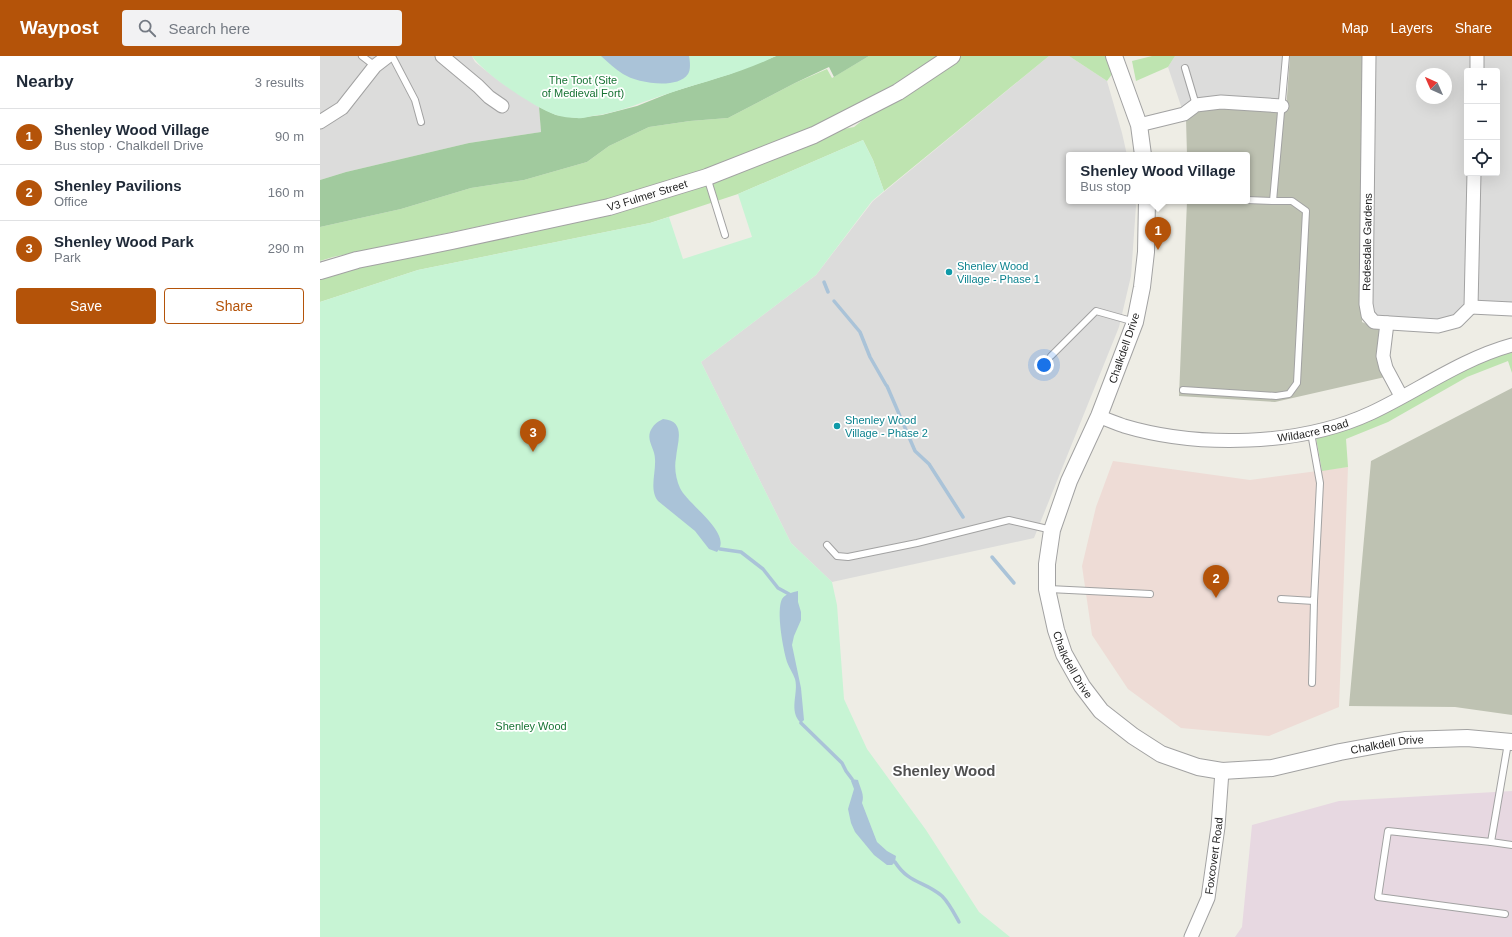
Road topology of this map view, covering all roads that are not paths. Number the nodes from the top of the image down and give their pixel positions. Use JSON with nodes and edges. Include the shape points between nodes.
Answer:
{"nodes":[{"id":1,"x":362,"y":56,"type":"edge"},
{"id":2,"x":388,"y":56,"type":"edge"},
{"id":3,"x":392,"y":56,"type":"edge"},
{"id":4,"x":442,"y":56,"type":"edge"},
{"id":5,"x":952,"y":56,"type":"edge"},
{"id":6,"x":1114,"y":56,"type":"edge"},
{"id":7,"x":1286,"y":56,"type":"edge"},
{"id":8,"x":1369,"y":56,"type":"edge"},
{"id":9,"x":1477,"y":56,"type":"edge"},
{"id":10,"x":375,"y":66,"type":"junction"},
{"id":11,"x":1185,"y":68,"type":"dead end"},
{"id":12,"x":1477,"y":68,"type":"edge"},
{"id":13,"x":1196,"y":105,"type":"junction"},
{"id":14,"x":502,"y":106,"type":"dead end"},
{"id":15,"x":1282,"y":106,"type":"junction"},
{"id":16,"x":320,"y":122,"type":"edge"},
{"id":17,"x":421,"y":122,"type":"dead end"},
{"id":18,"x":1139,"y":125,"type":"junction"},
{"id":19,"x":1143,"y":152,"type":"edge"},
{"id":20,"x":1474,"y":176,"type":"edge"},
{"id":21,"x":707,"y":177,"type":"junction"},
{"id":22,"x":1250,"y":200,"type":"edge"},
{"id":23,"x":1273,"y":201,"type":"junction"},
{"id":24,"x":1147,"y":204,"type":"edge"},
{"id":25,"x":725,"y":235,"type":"dead end"},
{"id":26,"x":320,"y":271,"type":"edge"},
{"id":27,"x":1471,"y":307,"type":"junction"},
{"id":28,"x":1512,"y":309,"type":"edge"},
{"id":29,"x":1134,"y":322,"type":"junction"},
{"id":30,"x":1387,"y":322,"type":"junction"},
{"id":31,"x":1512,"y":344,"type":"edge"},
{"id":32,"x":1051,"y":356,"type":"dead end"},
{"id":33,"x":1183,"y":390,"type":"dead end"},
{"id":34,"x":1401,"y":396,"type":"junction"},
{"id":35,"x":1099,"y":416,"type":"junction"},
{"id":36,"x":1312,"y":433,"type":"junction"},
{"id":37,"x":1052,"y":530,"type":"junction"},
{"id":38,"x":827,"y":545,"type":"dead end"},
{"id":39,"x":1047,"y":589,"type":"junction"},
{"id":40,"x":1150,"y":594,"type":"dead end"},
{"id":41,"x":1282,"y":599,"type":"dead end"},
{"id":42,"x":1314,"y":601,"type":"junction"},
{"id":43,"x":1312,"y":683,"type":"dead end"},
{"id":44,"x":1510,"y":742,"type":"edge"},
{"id":45,"x":1222,"y":771,"type":"junction"},
{"id":46,"x":1491,"y":842,"type":"junction"},
{"id":47,"x":1512,"y":845,"type":"edge"},
{"id":48,"x":1505,"y":914,"type":"dead end"},
{"id":49,"x":1191,"y":937,"type":"edge"}],
"edges":[{"from":1,"to":10,"type":"lane"},
{"from":2,"to":10,"type":"street"},
{"from":3,"to":17,"type":"lane","via":[[416,100]]},
{"from":4,"to":14,"type":"street"},
{"from":5,"to":21,"type":"street","name":"V3 Fulmer Street","via":[[898,92],[814,135]]},
{"from":6,"to":18,"type":"street"},
{"from":7,"to":15,"type":"lane"},
{"from":8,"to":30,"type":"street","name":"Redesdale Gardens","via":[[1366,304],[1368,315],[1374,322]]},
{"from":9,"to":12,"type":"street"},
{"from":10,"to":16,"type":"street","via":[[342,108]]},
{"from":11,"to":13,"type":"lane"},
{"from":13,"to":15,"type":"street","via":[[1221,102]]},
{"from":13,"to":18,"type":"street","via":[[1184,114]]},
{"from":15,"to":23,"type":"lane"},
{"from":18,"to":19,"type":"street"},
{"from":20,"to":27,"type":"street"},
{"from":21,"to":25,"type":"lane"},
{"from":21,"to":26,"type":"street","name":"V3 Fulmer Street","via":[[609,207],[357,260]]},
{"from":22,"to":23,"type":"lane"},
{"from":23,"to":33,"type":"lane","via":[[1292,201],[1306,211],[1297,383],[1289,394],[1276,396]]},
{"from":24,"to":29,"type":"street","name":"Chalkdell Drive","via":[[1146,252]]},
{"from":27,"to":28,"type":"street"},
{"from":27,"to":30,"type":"street","name":"Redesdale Gardens","via":[[1457,321],[1438,326]]},
{"from":29,"to":32,"type":"lane","via":[[1096,311]]},
{"from":29,"to":35,"type":"street","name":"Chalkdell Drive"},
{"from":30,"to":34,"type":"street","via":[[1383,356],[1386,368]]},
{"from":31,"to":34,"type":"street","name":"Wildacre Road","via":[[1481,356]]},
{"from":34,"to":36,"type":"street","name":"Wildacre Road","via":[[1370,414]]},
{"from":35,"to":36,"type":"street","name":"Wildacre Road","via":[[1124,426],[1152,432],[1207,439],[1245,441]]},
{"from":35,"to":37,"type":"street","name":"Chalkdell Drive","via":[[1069,481]]},
{"from":36,"to":42,"type":"lane","via":[[1320,483]]},
{"from":37,"to":38,"type":"lane","via":[[1009,520],[848,557],[836,556]]},
{"from":37,"to":39,"type":"street","name":"Chalkdell Drive","via":[[1047,564]]},
{"from":39,"to":40,"type":"lane"},
{"from":39,"to":45,"type":"street","name":"Chalkdell Drive","via":[[1064,654],[1082,686],[1101,711],[1132,736],[1161,754],[1198,767]]},
{"from":41,"to":42,"type":"lane"},
{"from":42,"to":43,"type":"lane"},
{"from":44,"to":45,"type":"street","name":"Chalkdell Drive","via":[[1467,738],[1405,740],[1272,768]]},
{"from":44,"to":46,"type":"lane"},
{"from":45,"to":49,"type":"street","name":"Foxcovert Road","via":[[1218,827],[1208,898]]},
{"from":46,"to":47,"type":"lane"},
{"from":46,"to":48,"type":"lane","via":[[1388,831],[1378,897]]}]}
